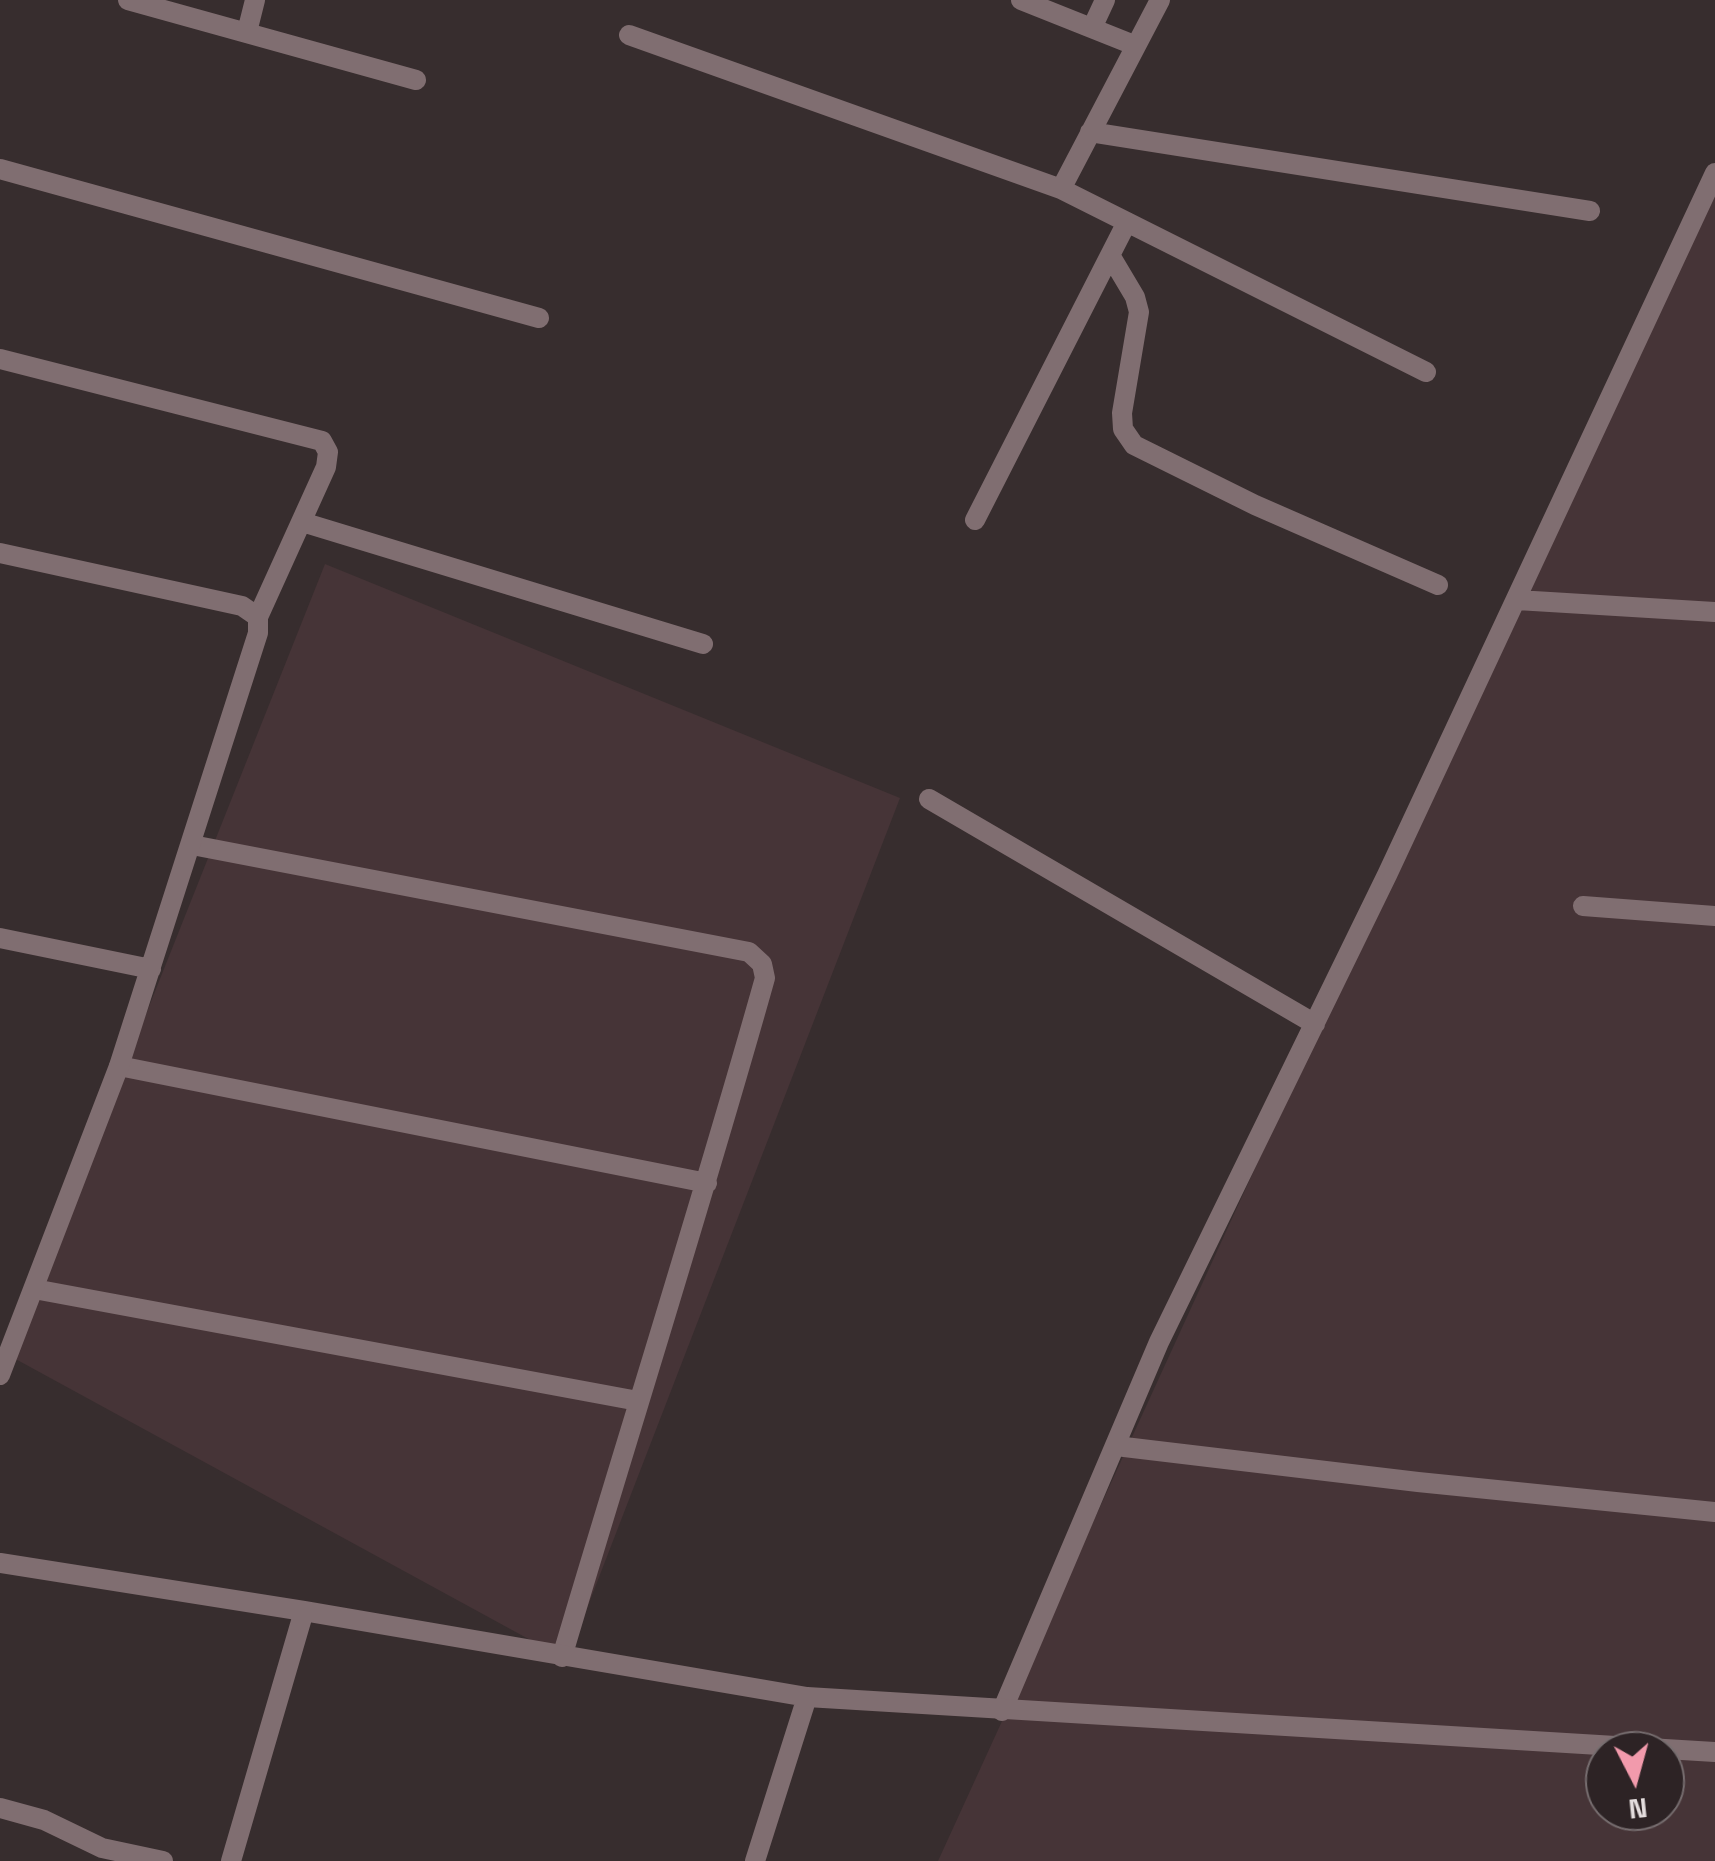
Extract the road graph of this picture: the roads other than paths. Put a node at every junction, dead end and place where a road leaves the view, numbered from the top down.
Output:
1 (128, 0) edge
2 (254, 0) edge
3 (1021, 0) edge
4 (1105, 0) edge
5 (1160, 0) edge
6 (1092, 28) junction
7 (247, 32) junction
8 (629, 35) dead end
9 (1134, 45) junction
10 (416, 80) dead end
11 (1090, 132) junction
12 (0, 169) edge
13 (1715, 173) edge
14 (1061, 189) junction
15 (1590, 210) dead end
16 (1126, 222) junction
17 (1110, 255) junction
18 (540, 318) dead end
19 (0, 359) edge
20 (1426, 372) dead end
21 (975, 520) dead end
22 (302, 522) junction
23 (0, 553) edge
24 (1438, 585) dead end
25 (1517, 600) junction
26 (1715, 612) edge
27 (258, 616) junction
28 (702, 644) dead end
29 (929, 798) dead end
30 (192, 845) junction
31 (1582, 906) dead end
32 (1715, 916) edge
33 (0, 938) edge
34 (152, 969) junction
35 (1315, 1024) junction
36 (120, 1066) junction
37 (707, 1183) junction
38 (34, 1289) junction
39 (0, 1374) edge
40 (638, 1401) junction
41 (1116, 1446) junction
42 (1715, 1512) edge
43 (0, 1563) edge
44 (304, 1611) junction
45 (562, 1657) junction
46 (808, 1697) junction
47 (1002, 1711) junction
48 (1715, 1752) edge
49 (0, 1808) edge
50 (163, 1861) edge
51 (231, 1861) edge
52 (755, 1861) edge

1 - 7 street
2 - 7 street
3 - 6 street
4 - 6 street
5 - 9 street
6 - 9 street
7 - 10 street
8 - 14 street
9 - 11 street
11 - 14 street
11 - 15 street
12 - 18 street
13 - 25 street
14 - 16 street
16 - 17 street
16 - 20 street
17 - 21 street
17 - 24 street
19 - 22 street
22 - 27 street
22 - 28 street
23 - 27 street
25 - 26 street
25 - 35 street
27 - 30 street
29 - 35 street
30 - 34 street
30 - 37 street
31 - 32 street
33 - 34 street
34 - 36 street
35 - 41 street
36 - 37 street
36 - 38 street
37 - 40 street
38 - 39 street
38 - 40 street
40 - 45 street
41 - 42 street
41 - 47 street
43 - 44 street
44 - 45 street
44 - 51 street
45 - 46 street
46 - 47 street
46 - 52 street
47 - 48 street
49 - 50 street

